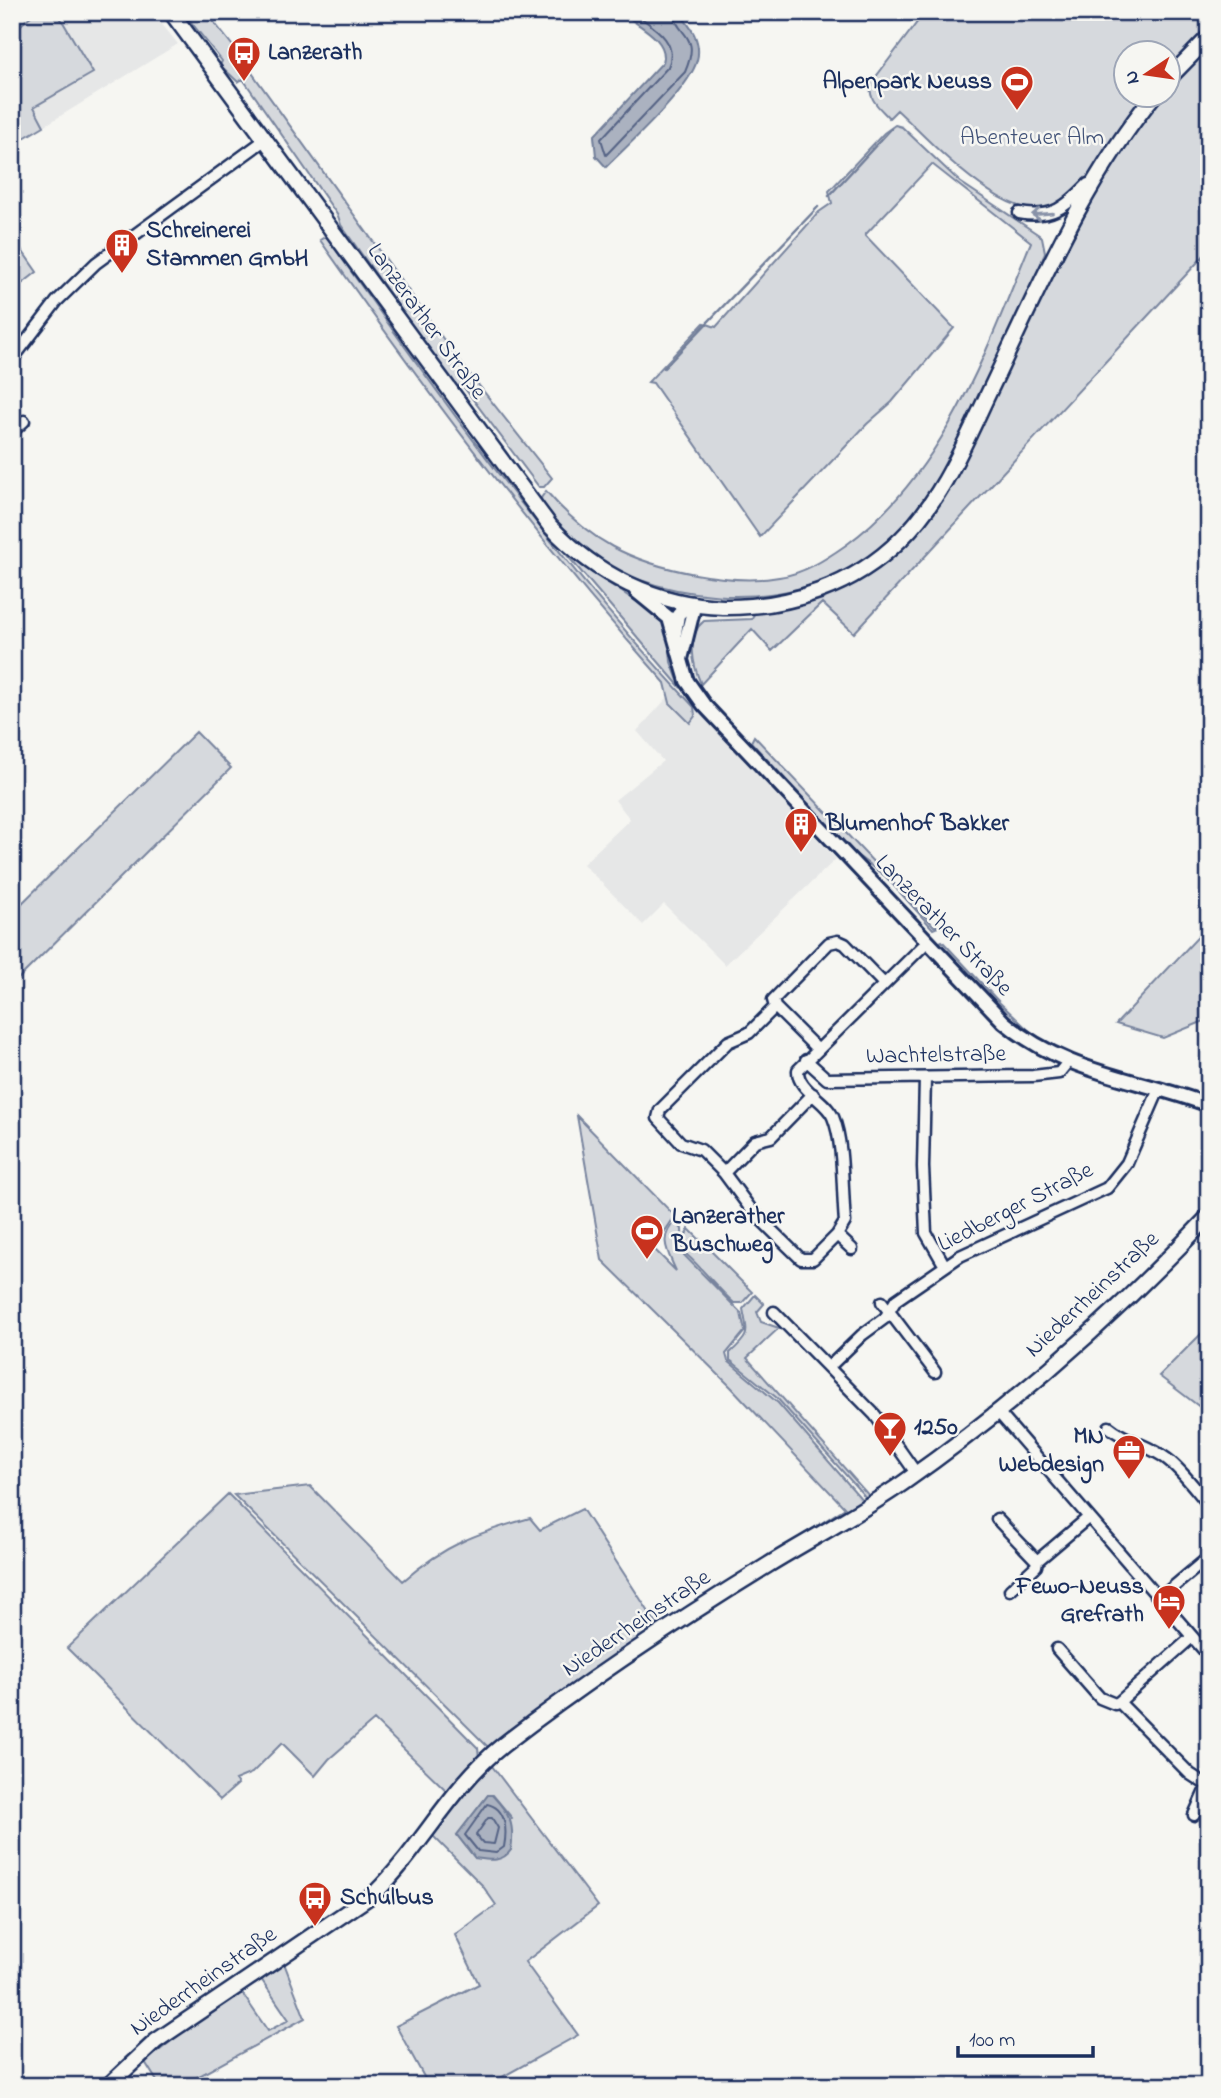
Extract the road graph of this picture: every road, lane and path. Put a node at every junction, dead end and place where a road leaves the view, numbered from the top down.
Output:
1 (171, 12) edge
2 (1209, 37) edge
3 (1182, 65) edge
4 (1145, 108) edge
5 (267, 139) junction
6 (1098, 174) junction
7 (1019, 213) dead end
8 (12, 360) edge
9 (24, 421) dead end
10 (12, 432) edge
11 (621, 582) junction
12 (689, 603) junction
13 (674, 636) junction
14 (681, 660) junction
15 (926, 943) junction
16 (884, 983) junction
17 (775, 1007) junction
18 (817, 1049) junction
19 (806, 1060) junction
20 (1067, 1063) junction
21 (925, 1078) junction
22 (1158, 1089) junction
23 (813, 1094) junction
24 (1209, 1105) edge
25 (724, 1173) junction
26 (1209, 1216) edge
27 (838, 1235) junction
28 (852, 1249) dead end
29 (945, 1266) junction
30 (882, 1302) dead end
31 (774, 1312) dead end
32 (890, 1312) junction
33 (829, 1367) junction
34 (935, 1372) dead end
35 (998, 1412) junction
36 (1109, 1427) dead end
37 (916, 1473) junction
38 (1209, 1505) edge
39 (1089, 1517) junction
40 (997, 1519) dead end
41 (1209, 1557) edge
42 (1037, 1561) junction
43 (1010, 1590) dead end
44 (1160, 1598) junction
45 (1192, 1637) junction
46 (1057, 1650) dead end
47 (1209, 1657) edge
48 (1119, 1702) junction
49 (1208, 1784) edge
50 (1194, 1815) dead end
51 (108, 2086) edge

1 - 5 main road, Lanzerather Straße
2 - 3 main road
4 - 6 main road, Lanzerather Straße
5 - 8 street
5 - 11 main road, Lanzerather Straße
6 -> 7 street
6 - 12 main road, Lanzerather Straße
9 - 10 street
11 - 12 main road, Lanzerather Straße
11 - 13 street, Lanzerather Straße
12 - 13 street
12 - 14 street
13 - 14 street, Lanzerather Straße
14 - 15 street, Lanzerather Straße
15 - 16 street
15 - 20 street, Lanzerather Straße
16 - 17 street
16 - 18 street
17 - 18 street
17 - 25 street
18 - 19 street
19 - 21 street, Wachtelstraße
19 - 23 street
20 - 21 street, Wachtelstraße
20 - 22 street, Lanzerather Straße
21 - 29 street
22 - 24 street, Lanzerather Straße
22 - 29 street, Liedberger Straße
23 - 25 street
23 - 27 street
25 - 27 street
26 - 35 main road, Niederrheinstraße
27 - 28 street
29 - 32 street, Liedberger Straße
30 - 32 street
31 - 33 street
32 - 33 street, Liedberger Straße
32 - 34 street
33 - 37 street
35 - 37 main road, Niederrheinstraße
35 - 39 street
36 - 38 street
37 - 51 main road, Niederrheinstraße
39 - 42 street
39 - 44 street
40 - 42 street
41 - 44 street
42 - 43 street
44 - 45 street
45 - 47 street
45 - 48 street
46 - 48 street
48 - 49 street
49 - 50 street

